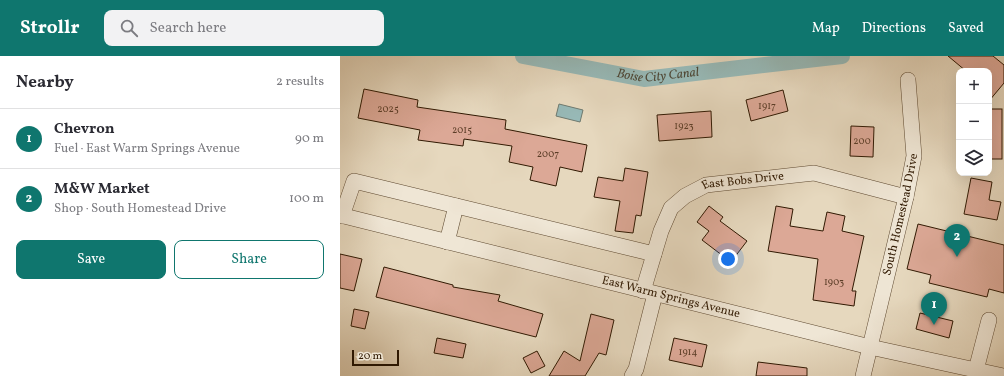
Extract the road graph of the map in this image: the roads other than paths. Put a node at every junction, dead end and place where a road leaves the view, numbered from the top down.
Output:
1 (908, 80) dead end
2 (906, 197) junction
3 (456, 206) junction
4 (341, 216) edge
5 (447, 242) junction
6 (654, 254) junction
7 (649, 292) junction
8 (989, 320) dead end
9 (870, 347) junction
10 (976, 370) junction
11 (632, 376) edge
12 (863, 376) edge
13 (1003, 376) edge

1 - 2 street, South Homestead Drive
2 - 6 street, East Bobs Drive
2 - 9 street, South Homestead Drive
3 - 4 street
3 - 5 street
3 - 6 street
4 - 5 street, East Warm Springs Avenue
5 - 7 street, East Warm Springs Avenue
6 - 7 street, East Bobs Drive
7 - 9 street, East Warm Springs Avenue
7 - 11 street, East Bobs Drive
8 - 10 street
9 - 10 street, East Warm Springs Avenue
9 - 12 street, South Homestead Drive
10 - 13 street, East Warm Springs Avenue

